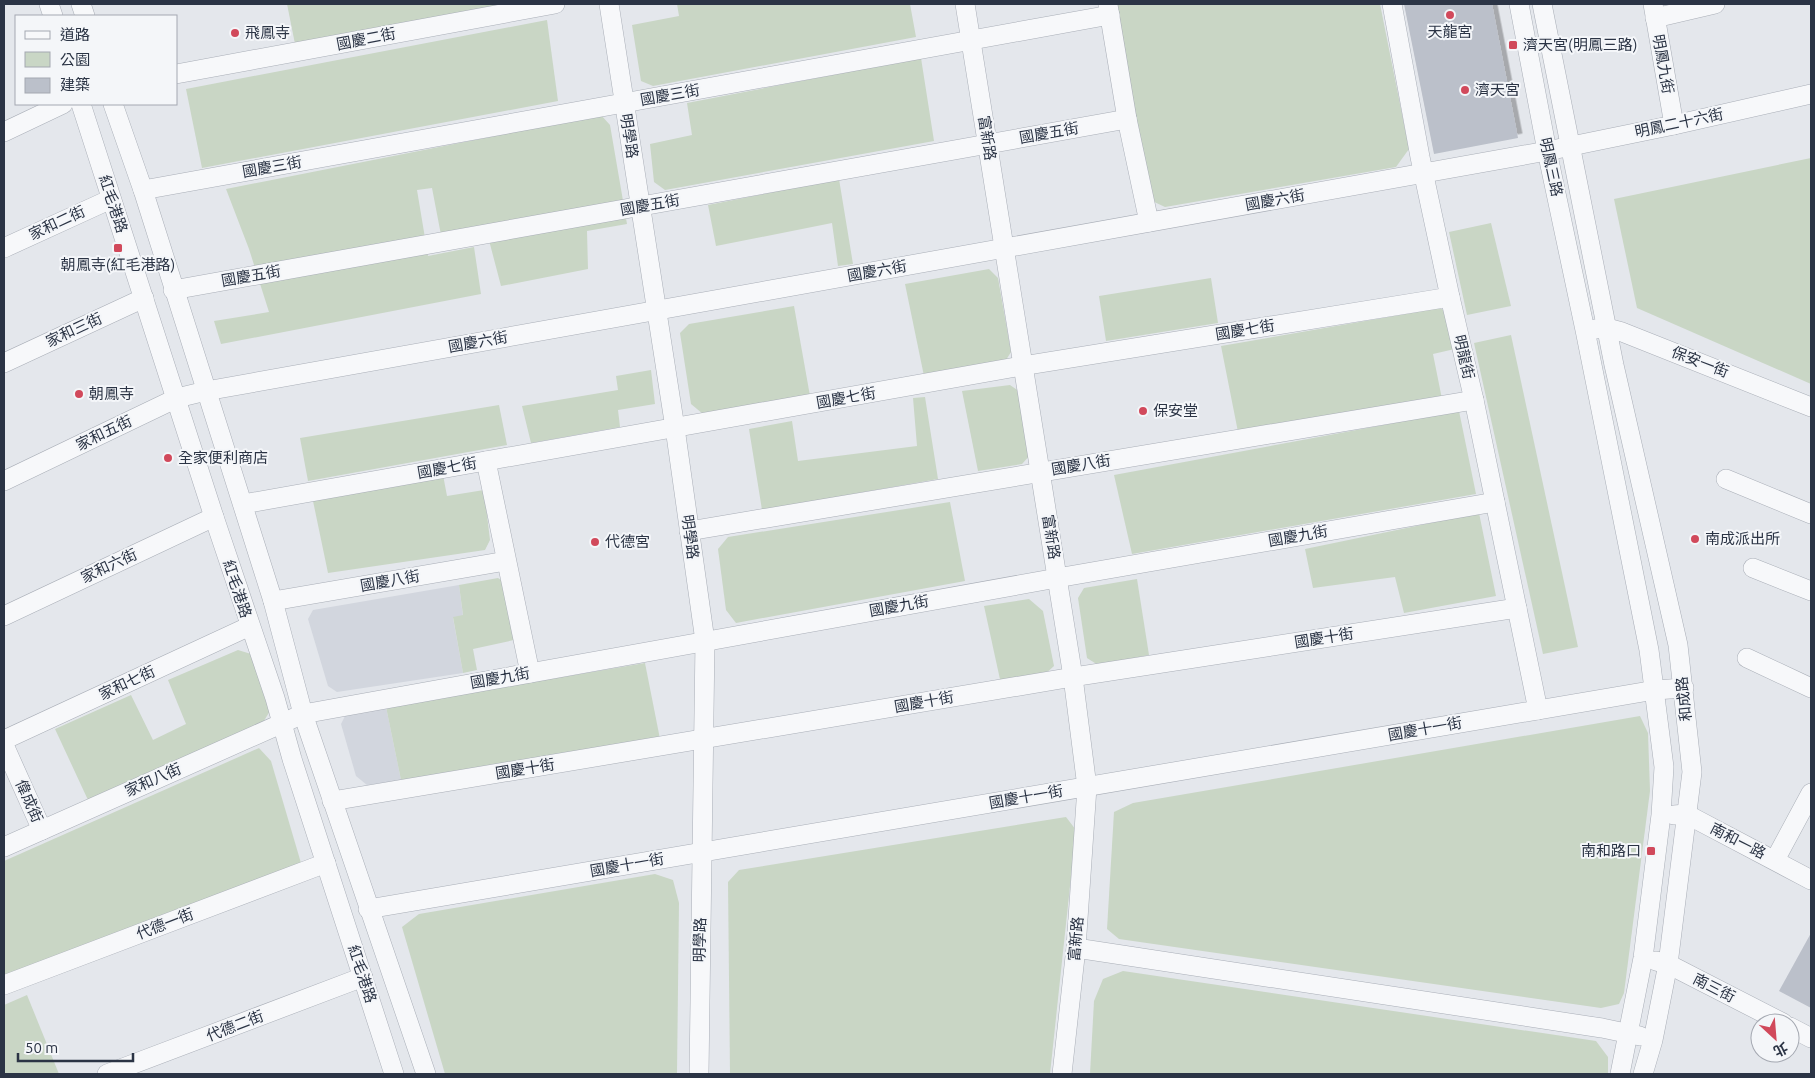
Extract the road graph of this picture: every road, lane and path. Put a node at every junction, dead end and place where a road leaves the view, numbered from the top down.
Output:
1 (555, 4) edge
2 (609, 4) edge
3 (964, 4) edge
4 (1392, 4) edge
5 (1519, 4) edge
6 (1542, 4) edge
7 (1715, 4) edge
8 (1109, 9) edge
9 (1654, 11) edge
10 (971, 40) junction
11 (178, 74) edge
12 (1811, 94) edge
13 (624, 103) junction
14 (61, 105) edge
15 (81, 105) edge
16 (113, 105) edge
17 (1127, 119) junction
18 (1674, 125) junction
19 (4, 132) edge
20 (988, 144) junction
21 (1570, 146) junction
22 (1547, 151) junction
23 (1424, 173) junction
24 (142, 190) junction
25 (111, 199) junction
26 (640, 206) junction
27 (1149, 222) junction
28 (4, 248) edge
29 (1003, 248) junction
30 (173, 290) junction
31 (1450, 297) junction
32 (144, 298) junction
33 (656, 310) junction
34 (1607, 328) junction
35 (1585, 330) junction
36 (4, 362) edge
37 (1022, 366) junction
38 (206, 391) junction
39 (176, 398) junction
40 (1474, 400) junction
41 (1811, 406) edge
42 (675, 428) junction
43 (486, 461) junction
44 (1041, 471) junction
45 (1726, 479) dead end
46 (4, 481) edge
47 (1495, 502) junction
48 (242, 504) junction
49 (1811, 514) edge
50 (214, 517) junction
51 (689, 531) junction
52 (506, 561) junction
53 (1753, 568) dead end
54 (1057, 578) junction
55 (1811, 591) edge
56 (273, 602) junction
57 (1517, 608) junction
58 (4, 616) edge
59 (250, 626) junction
60 (705, 641) junction
61 (1747, 658) dead end
62 (530, 673) junction
63 (1073, 677) junction
64 (1684, 688) junction
65 (1811, 688) edge
66 (1655, 690) junction
67 (1538, 710) junction
68 (303, 714) junction
69 (282, 722) junction
70 (4, 740) edge
71 (704, 740) junction
72 (4, 744) edge
73 (1087, 787) junction
74 (1811, 793) edge
75 (332, 801) junction
76 (1686, 814) junction
77 (1661, 816) junction
78 (42, 830) junction
79 (4, 848) edge
80 (701, 853) junction
81 (1775, 860) junction
82 (326, 863) junction
83 (1811, 880) edge
84 (368, 910) junction
85 (1076, 948) junction
86 (1643, 958) junction
87 (1668, 964) junction
88 (363, 977) junction
89 (4, 985) edge
90 (1764, 1013) edge
91 (1630, 1033) junction
92 (1653, 1040) junction
93 (107, 1074) edge
94 (394, 1074) edge
95 (426, 1074) edge
96 (699, 1074) edge
97 (1062, 1074) edge
98 (1620, 1074) edge
99 (1644, 1074) edge

1 - 11 street, 國慶二街
2 - 13 street, 明學路
3 - 10 street, 富新路
4 - 23 street, 明龍街
5 - 22 street, 明鳳三路
6 - 21 street, 明鳳三路
7 - 9 street
8 - 10 street, 國慶三街
8 - 17 street
9 - 18 street, 明鳳九街
10 - 13 street, 國慶三街
10 - 20 street, 富新路
12 - 18 street, 明鳳二十六街
13 - 24 street, 國慶三街
13 - 26 street, 明學路
14 - 19 street
15 - 25 street, 紅毛港路
16 - 24 street, 紅毛港路
17 - 20 street, 國慶五街
17 - 27 street
18 - 21 street, 明鳳二十六街
20 - 26 street, 國慶五街
20 - 29 street, 富新路
21 - 22 street, 明鳳二十六街
21 - 34 street, 明鳳三路
22 - 23 street, 國慶六街
22 - 35 street, 明鳳三路
23 - 27 street, 國慶六街
23 - 31 street, 明龍街
24 - 30 street, 紅毛港路
25 - 28 street, 家和二街
25 - 32 street, 紅毛港路
26 - 30 street, 國慶五街
26 - 33 street, 明學路
27 - 29 street, 國慶六街
29 - 33 street, 國慶六街
29 - 37 street, 富新路
30 - 38 street, 紅毛港路
31 - 37 street, 國慶七街
31 - 40 street, 明龍街
32 - 36 street, 家和三街
32 - 39 street, 紅毛港路
33 - 38 street, 國慶六街
33 - 42 street, 明學路
34 - 35 street, 保安一街
34 - 41 street, 保安一街
34 - 64 street, 和成路
35 - 66 street, 和成路
37 - 42 street, 國慶七街
37 - 44 street, 富新路
38 - 39 street, 家和五街
38 - 48 street, 紅毛港路
39 - 46 street, 家和五街
39 - 50 street, 紅毛港路
40 - 44 street, 國慶八街
40 - 47 street, 明龍街
42 - 43 street, 國慶七街
42 - 51 street, 明學路
43 - 48 street, 國慶七街
43 - 52 street
44 - 51 street, 國慶八街
44 - 54 street, 富新路
45 - 49 street
47 - 54 street, 國慶九街
47 - 57 street, 明龍街
48 - 56 street, 紅毛港路
50 - 58 street, 家和六街
50 - 59 street, 紅毛港路
51 - 60 street, 明學路
52 - 56 street, 國慶八街
52 - 62 street
53 - 55 street
54 - 60 street, 國慶九街
54 - 63 street, 富新路
56 - 68 street, 紅毛港路
57 - 63 street, 國慶十街
57 - 67 street, 明龍街
59 - 69 street, 紅毛港路
59 - 70 street, 家和七街
60 - 62 street, 國慶九街
60 - 71 street, 明學路
61 - 65 street
62 - 68 street, 國慶九街
63 - 71 street, 國慶十街
63 - 73 street, 富新路
64 - 66 street, 國慶十一街
64 - 76 street, 和成路
66 - 67 street, 國慶十一街
66 - 77 street, 和成路
67 - 73 street, 國慶十一街
68 - 69 street, 家和八街
68 - 75 street, 紅毛港路
69 - 78 street, 家和八街
69 - 82 street, 紅毛港路
71 - 75 street, 國慶十街
71 - 80 street, 明學路
72 - 78 street, 偉成街
73 - 80 street, 國慶十一街
73 - 85 street, 富新路
74 - 81 street
75 - 84 street, 紅毛港路
76 - 77 street
76 - 81 street, 南和一路
76 - 87 street, 和成路
77 - 86 street, 和成路
78 - 79 street, 家和八街
80 - 84 street, 國慶十一街
80 - 96 street, 明學路
81 - 83 street, 南和一路
82 - 88 street, 紅毛港路
82 - 89 street, 代德一街
84 - 95 street, 紅毛港路
85 - 91 street
85 - 97 street, 富新路
86 - 87 street, 南三街
86 - 91 street, 和成路
87 - 90 street, 南三街
87 - 92 street, 和成路
88 - 93 street, 代德二街
88 - 94 street, 紅毛港路
91 - 92 street
91 - 98 street, 和成路
92 - 99 street, 和成路

